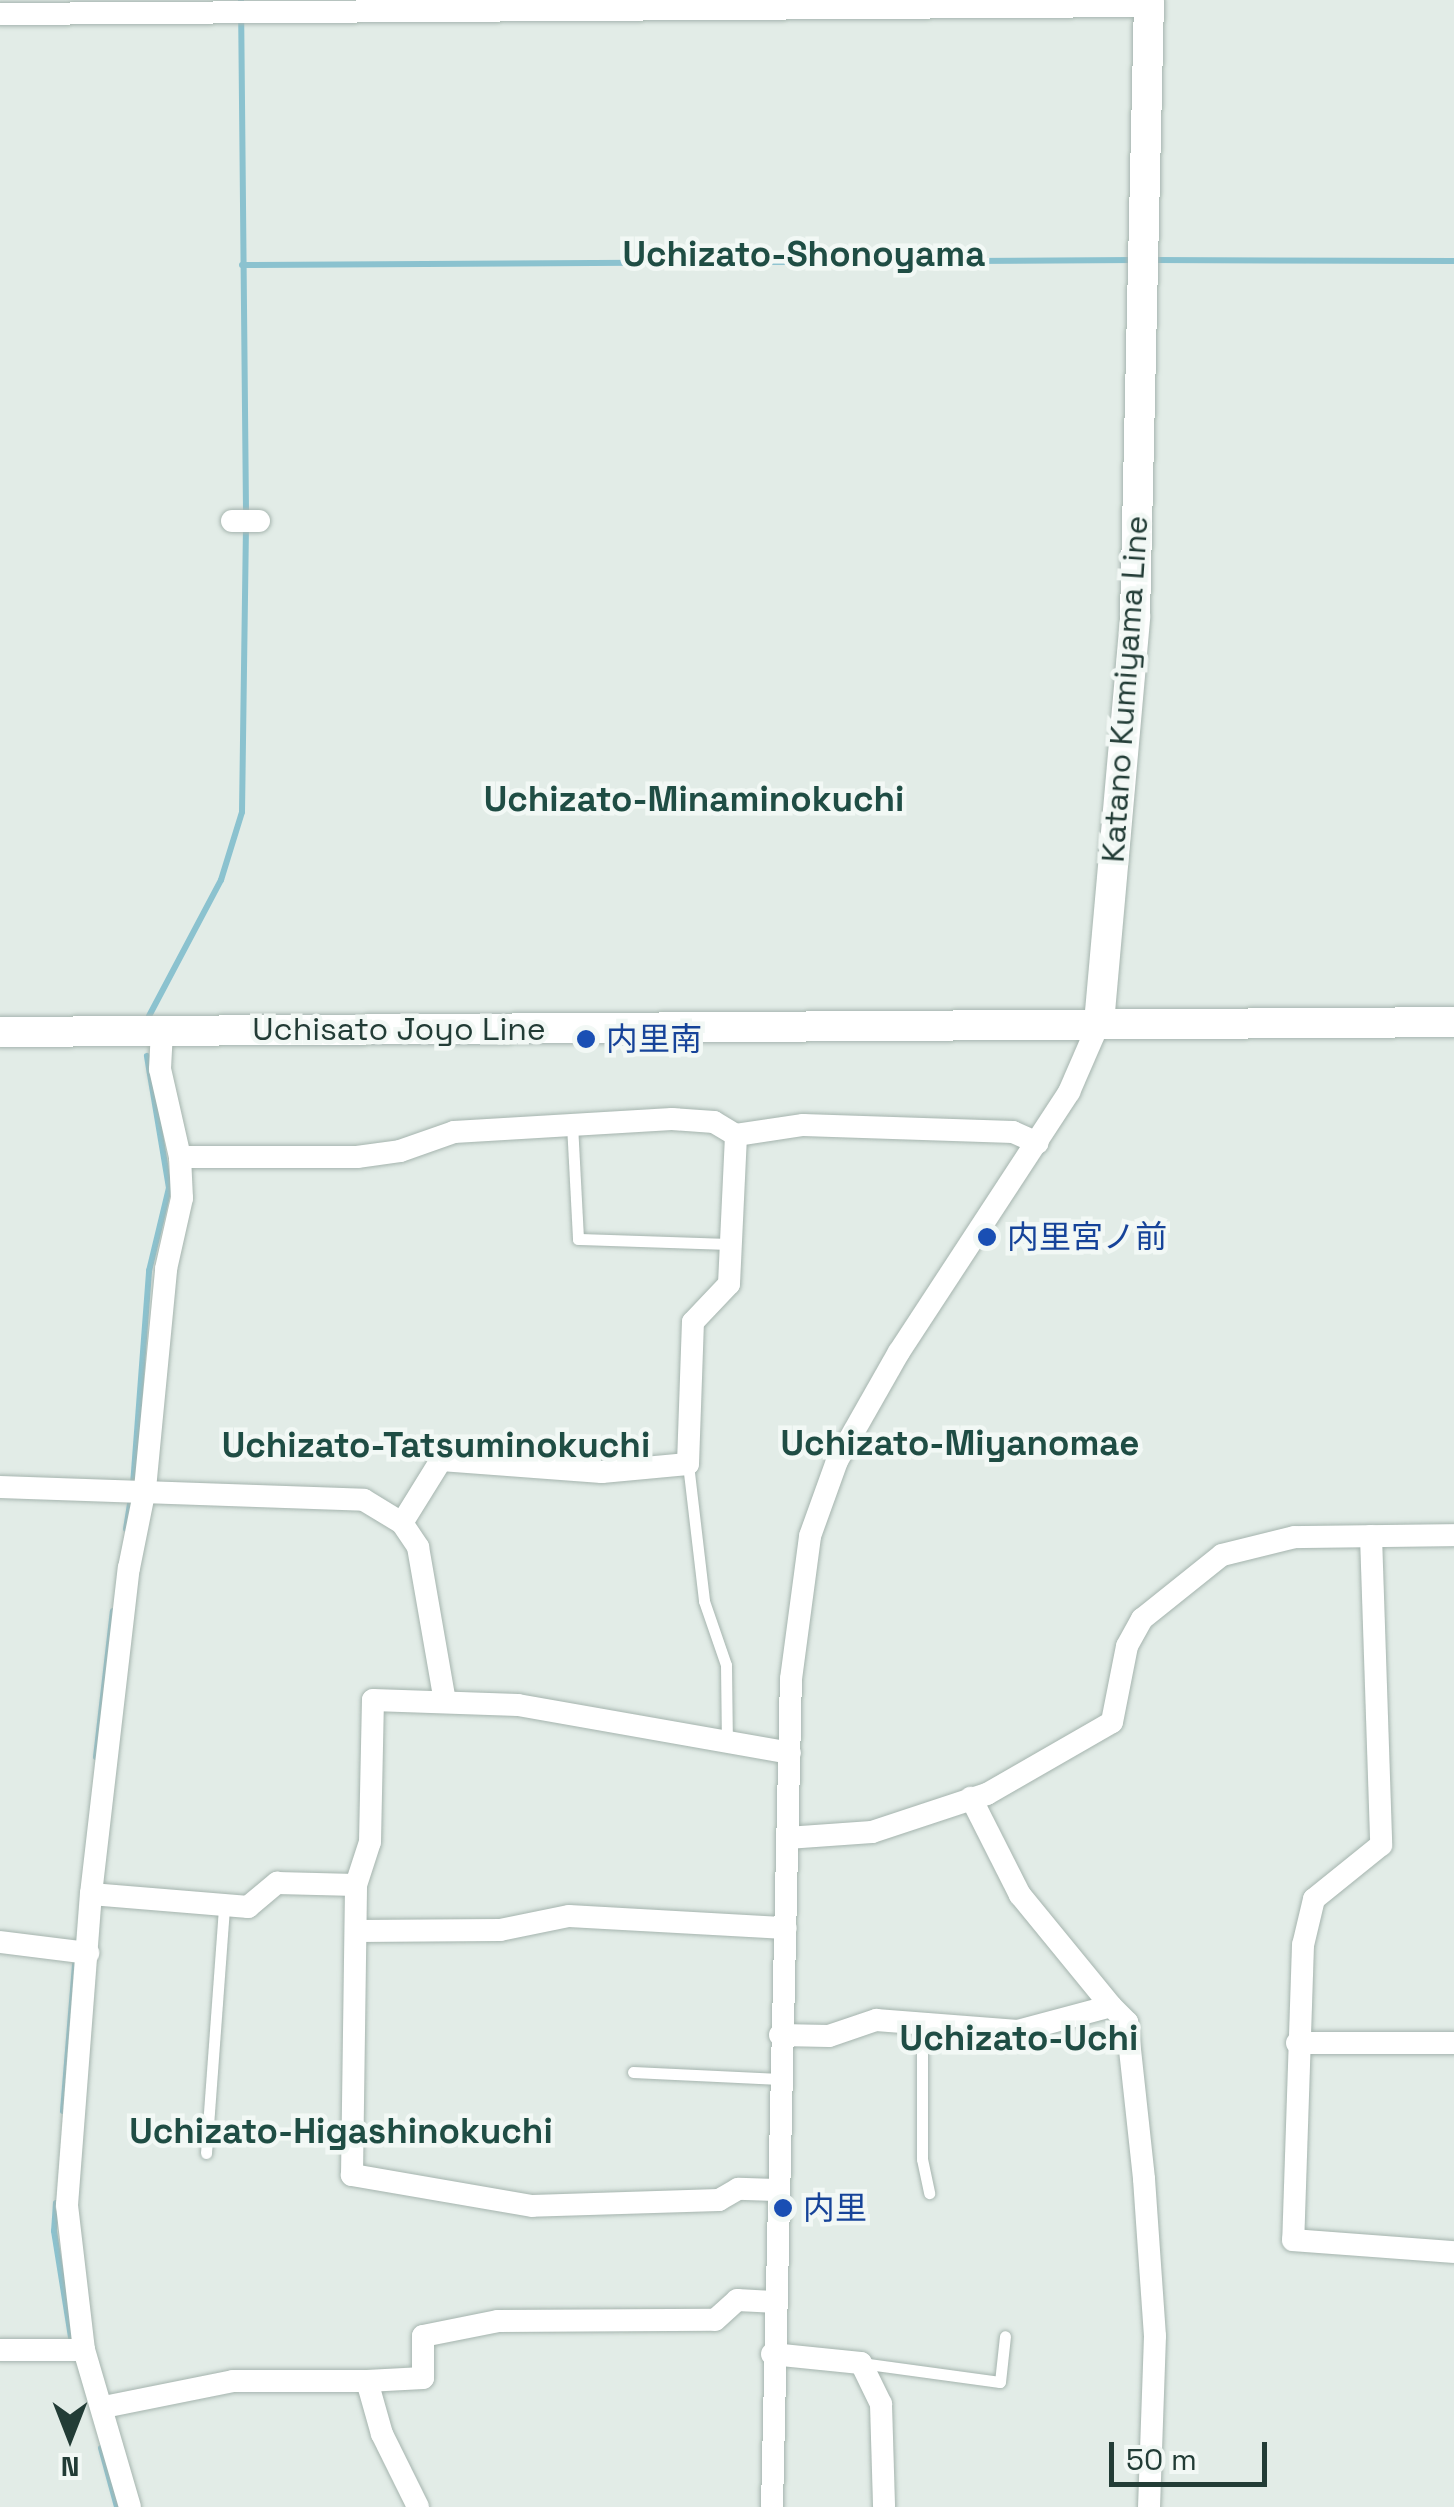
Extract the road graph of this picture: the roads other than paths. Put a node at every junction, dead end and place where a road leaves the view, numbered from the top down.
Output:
1 (1149, 3) edge
2 (259, 5) edge
3 (0, 14) edge
4 (232, 521) dead end
5 (258, 521) dead end
6 (1454, 1022) edge
7 (1099, 1023) junction
8 (162, 1031) junction
9 (0, 1032) edge
10 (572, 1124) junction
11 (736, 1135) junction
12 (1038, 1143) junction
13 (180, 1157) junction
14 (731, 1244) junction
15 (688, 1464) junction
16 (0, 1487) edge
17 (145, 1488) junction
18 (402, 1523) junction
19 (1454, 1535) edge
20 (1371, 1536) junction
21 (445, 1702) junction
22 (726, 1742) junction
23 (790, 1753) junction
24 (971, 1798) junction
25 (787, 1838) junction
26 (356, 1885) junction
27 (91, 1894) junction
28 (224, 1906) junction
29 (786, 1928) junction
30 (356, 1931) junction
31 (0, 1942) edge
32 (88, 1953) junction
33 (1111, 2006) junction
34 (922, 2023) junction
35 (780, 2035) junction
36 (1298, 2043) junction
37 (1454, 2043) edge
38 (633, 2072) dead end
39 (780, 2079) junction
40 (206, 2153) dead end
41 (776, 2190) junction
42 (929, 2193) dead end
43 (1454, 2252) edge
44 (773, 2302) junction
45 (1005, 2336) dead end
46 (0, 2350) edge
47 (84, 2350) junction
48 (772, 2354) junction
49 (862, 2363) junction
50 (367, 2381) junction
51 (104, 2407) junction
52 (130, 2507) edge
53 (418, 2507) edge
54 (772, 2507) edge
55 (884, 2507) edge
56 (1149, 2507) edge

1 - 2 street
1 - 7 main road, Katano Kumiyama Line
2 - 3 street
4 - 5 street
6 - 7 main road
7 - 8 main road, Uchisato Joyo Line
7 - 12 street
8 - 9 main road, Uchisato Joyo Line
8 - 13 street
10 - 11 street
10 - 13 street
10 - 14 lane
11 - 12 street
11 - 14 street
12 - 23 street
13 - 17 street
14 - 15 street
15 - 18 street
15 - 22 lane
16 - 17 street
17 - 18 street
17 - 27 street
18 - 21 street
19 - 20 street
20 - 24 street
20 - 36 street
21 - 22 street
21 - 26 street
22 - 23 street
23 - 25 street
24 - 25 street
24 - 33 street
25 - 29 street
26 - 28 street
26 - 30 street
27 - 28 street
27 - 32 street
28 - 40 lane
29 - 30 street
29 - 35 street
30 - 41 street
31 - 32 street
32 - 47 street
33 - 34 street
33 - 56 street
34 - 35 street
34 - 42 lane
35 - 39 street
36 - 37 street
36 - 43 street
38 - 39 lane
39 - 41 street
41 - 44 street
44 - 48 street
44 - 50 street
45 - 49 lane
46 - 47 street
47 - 51 street
48 - 49 street
48 - 54 street
49 - 55 street
50 - 51 street
50 - 53 street
51 - 52 street

